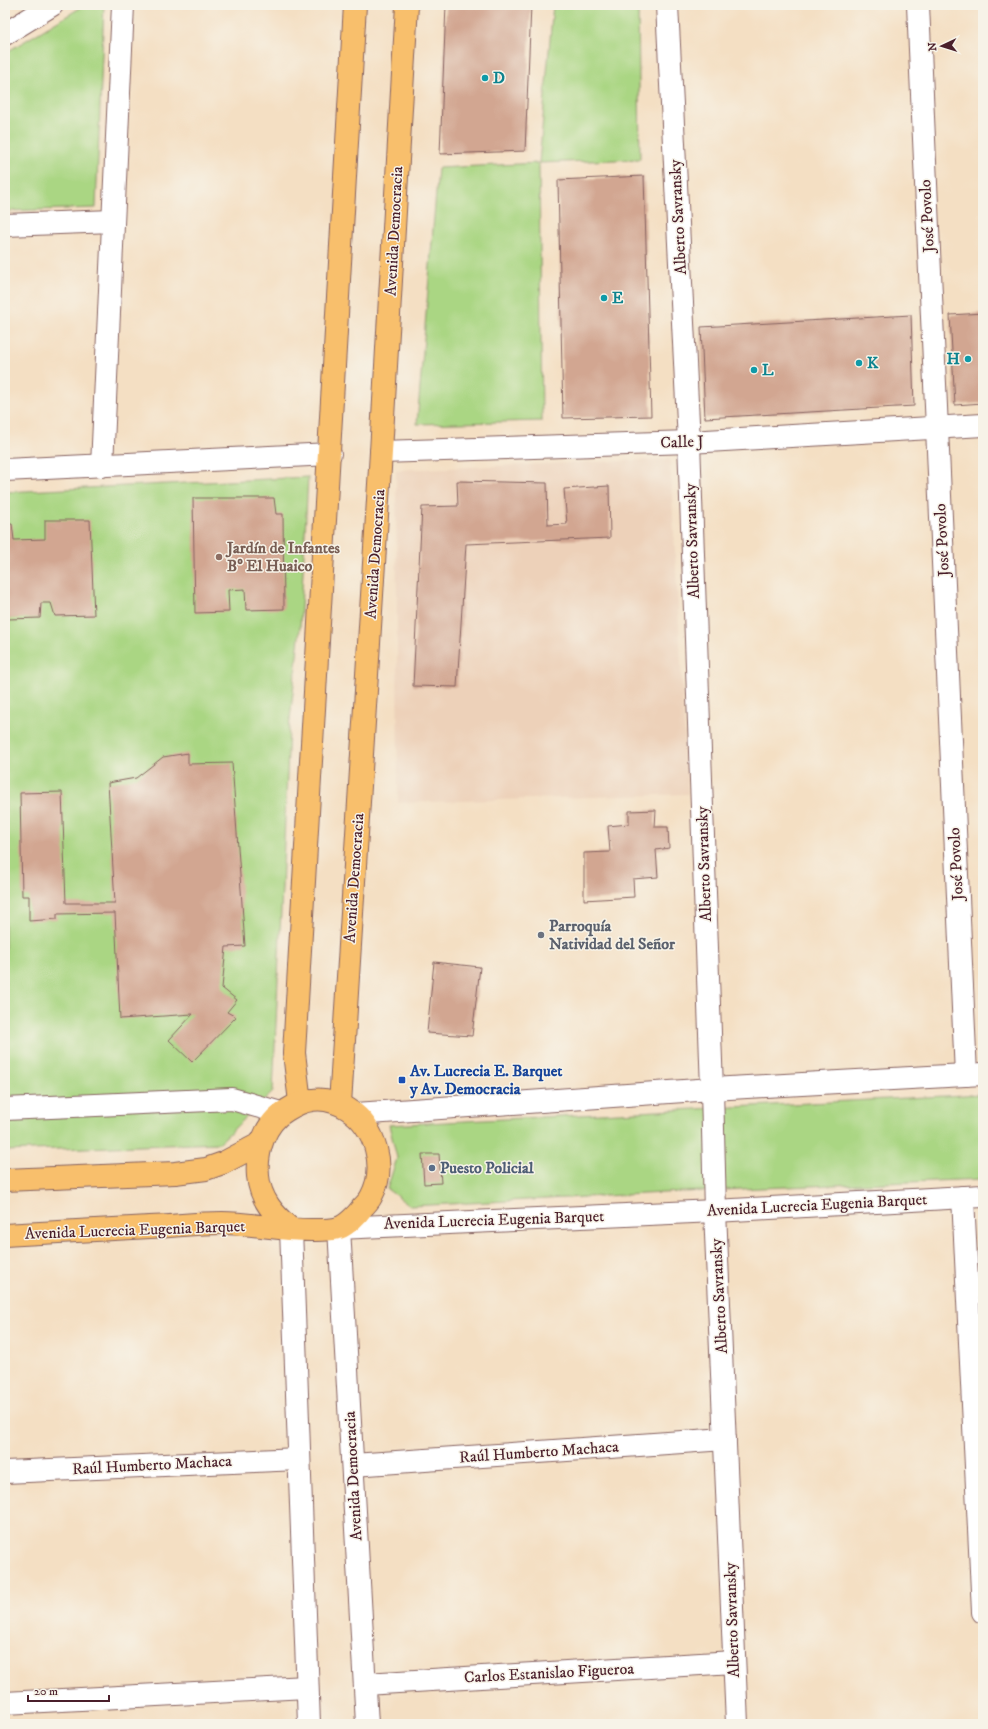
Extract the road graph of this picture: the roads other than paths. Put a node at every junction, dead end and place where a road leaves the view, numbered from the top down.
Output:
1 (52, 5) edge
2 (123, 5) edge
3 (355, 5) edge
4 (407, 5) edge
5 (667, 5) edge
6 (918, 5) edge
7 (5, 34) edge
8 (113, 222) junction
9 (5, 225) edge
10 (983, 425) edge
11 (937, 428) junction
12 (689, 442) junction
13 (381, 452) junction
14 (330, 454) junction
15 (102, 466) junction
16 (5, 470) edge
17 (974, 1074) edge
18 (712, 1089) junction
19 (300, 1102) junction
20 (5, 1109) edge
21 (348, 1109) junction
22 (281, 1113) junction
23 (261, 1144) junction
24 (5, 1180) edge
25 (973, 1197) edge
26 (715, 1211) junction
27 (339, 1228) junction
28 (292, 1229) junction
29 (5, 1235) edge
30 (725, 1439) junction
31 (298, 1459) junction
32 (353, 1465) junction
33 (5, 1472) edge
34 (983, 1612) edge
35 (734, 1662) junction
36 (365, 1684) junction
37 (307, 1687) junction
38 (5, 1702) edge
39 (309, 1724) edge
40 (367, 1724) edge
41 (737, 1724) edge

1 - 7 street
2 - 8 street
3 - 14 main road
4 - 13 main road, Avenida Democracia
5 - 12 street, Alberto Savransky
6 - 11 street, José Povolo
8 - 9 street
8 - 15 street
10 - 11 street, Calle J
11 - 12 street, Calle J
11 - 17 street, José Povolo
12 - 13 street, Calle J
12 - 18 street, Alberto Savransky
13 - 21 main road, Avenida Democracia
14 - 15 street
14 - 19 main road
15 - 16 street
17 - 18 street
18 - 21 street
18 - 26 street, Alberto Savransky
19 - 21 main road
19 - 22 main road
20 - 22 street
21 - 27 main road
22 - 23 main road
23 - 24 main road
23 - 28 main road
25 - 26 street, Avenida Lucrecia Eugenia Barquet
25 - 34 street
26 - 27 street, Avenida Lucrecia Eugenia Barquet
26 - 30 street, Alberto Savransky
27 - 28 main road, Avenida Lucrecia Eugenia Barquet
27 - 32 street, Avenida Democracia
28 - 29 main road, Avenida Lucrecia Eugenia Barquet
28 - 31 street
30 - 32 street, Raúl Humberto Machaca
30 - 35 street, Alberto Savransky
31 - 33 street, Raúl Humberto Machaca
31 - 37 street
32 - 36 street, Avenida Democracia
35 - 36 street, Carlos Estanislao Figueroa
35 - 41 street, Alberto Savransky
36 - 40 street, Avenida Democracia
37 - 38 street
37 - 39 street

